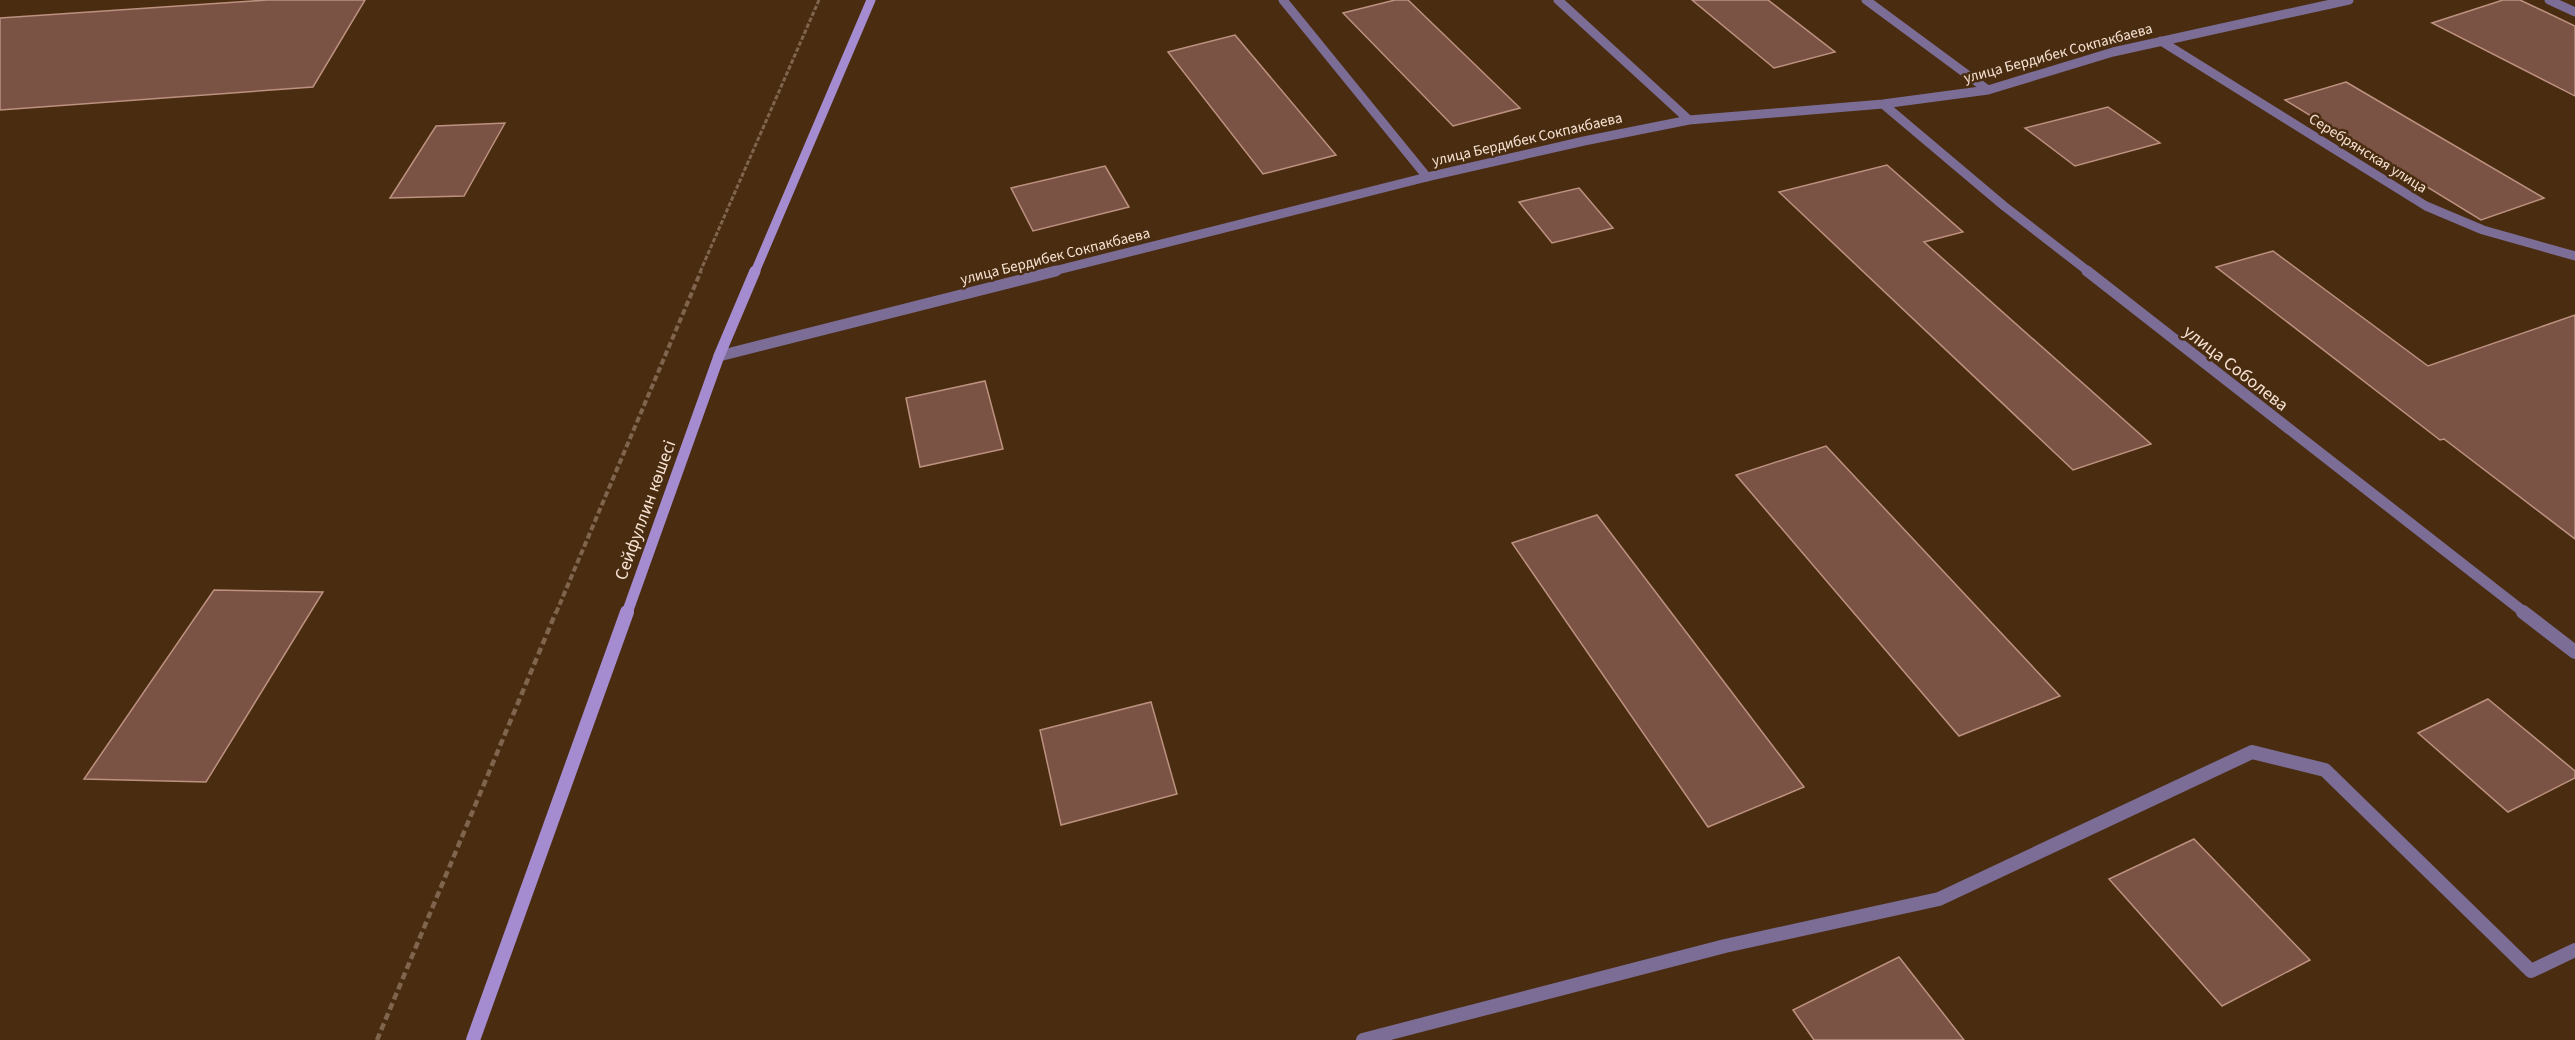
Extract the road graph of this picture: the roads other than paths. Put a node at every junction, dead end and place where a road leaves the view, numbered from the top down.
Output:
1 (871, 0) edge
2 (1283, 0) edge
3 (1557, 0) edge
4 (1866, 0) edge
5 (2349, 0) edge
6 (2549, 0) edge
7 (2575, 12) edge
8 (2161, 41) junction
9 (1988, 90) junction
10 (1883, 104) junction
11 (1689, 120) junction
12 (1427, 177) junction
13 (2575, 256) edge
14 (719, 356) junction
15 (2575, 652) edge
16 (2575, 950) edge
17 (473, 1040) edge
18 (1363, 1040) edge

1 - 14 main road, Сейфуллин көшесі
2 - 12 street
3 - 11 street
4 - 9 street
5 - 8 street, улица Бердибек Сокпакбаева
6 - 7 street
8 - 9 street, улица Бердибек Сокпакбаева
8 - 13 street, Серебрянская улица
9 - 10 street, улица Бердибек Сокпакбаева
10 - 11 street, улица Бердибек Сокпакбаева
10 - 15 street, улица Соболева
11 - 12 street, улица Бердибек Сокпакбаева
12 - 14 street, улица Бердибек Сокпакбаева
14 - 17 main road, Сейфуллин көшесі
16 - 18 street

